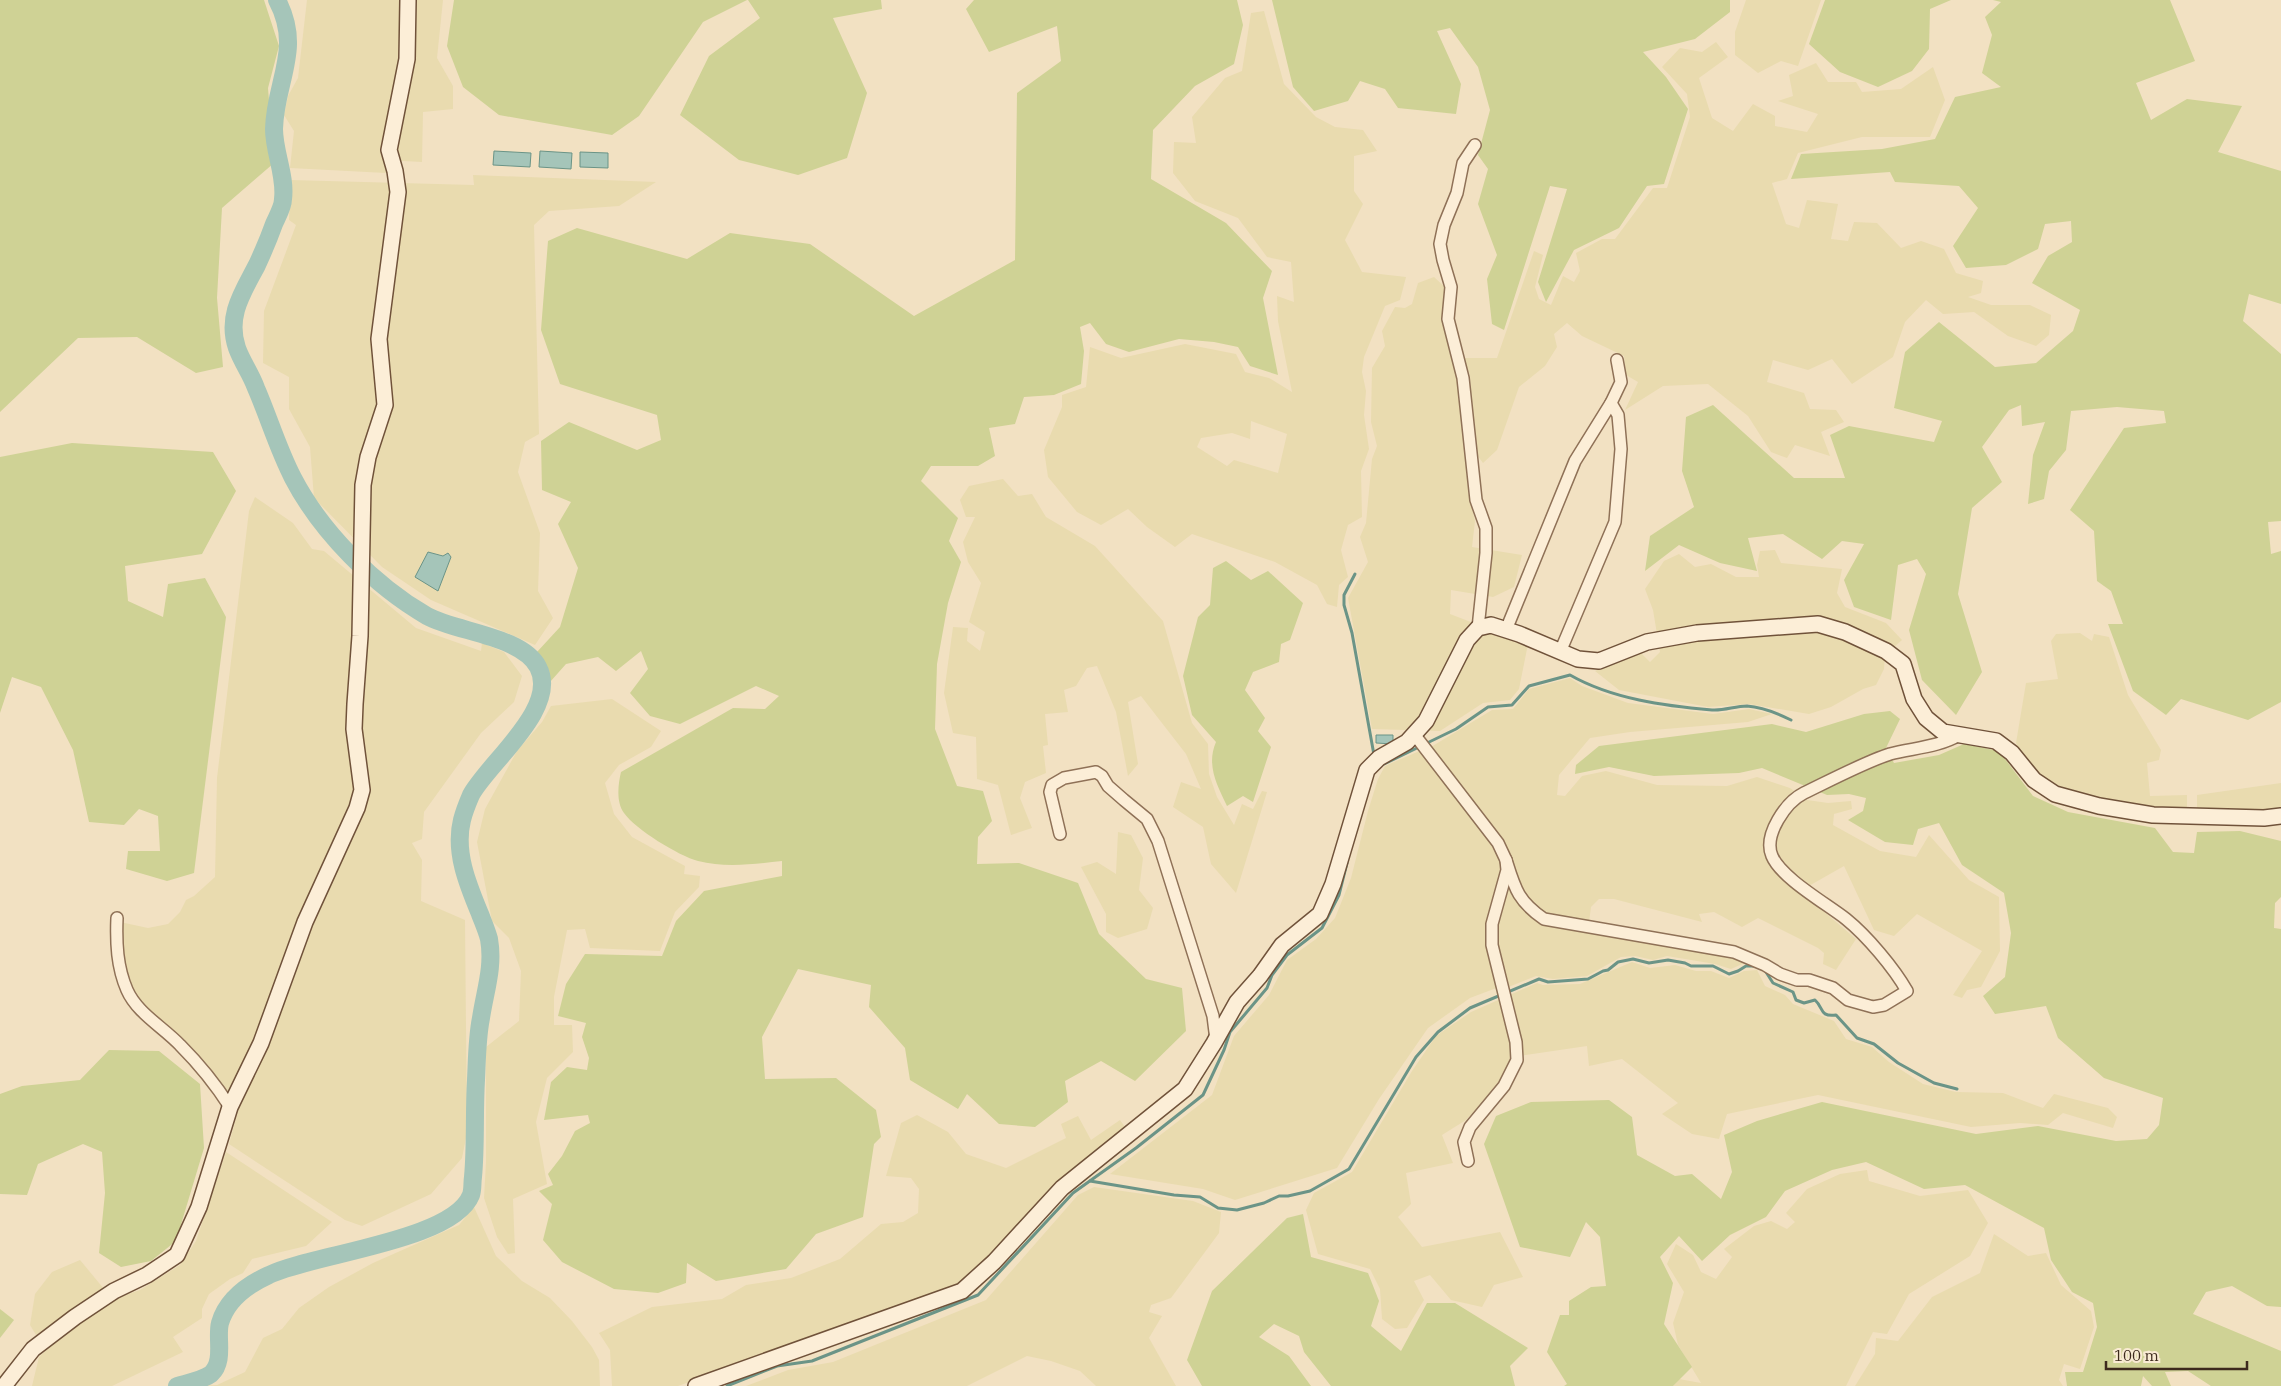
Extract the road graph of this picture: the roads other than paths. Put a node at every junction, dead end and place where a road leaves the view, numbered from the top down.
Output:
1 (408, 0) edge
2 (1475, 145) dead end
3 (1617, 360) dead end
4 (1611, 404) junction
5 (1478, 628) junction
6 (1506, 630) junction
7 (1560, 652) junction
8 (1414, 734) junction
9 (1959, 735) junction
10 (2281, 816) edge
11 (1060, 834) dead end
12 (1506, 860) junction
13 (117, 918) dead end
14 (1216, 1040) junction
15 (230, 1108) junction
16 (1468, 1161) dead end
17 (4, 1386) edge
18 (696, 1386) edge

1 - 15 street
2 - 5 street
3 - 4 street
4 - 6 street
4 - 7 street
5 - 6 street
5 - 8 street
6 - 7 street
7 - 9 street
8 - 12 street
8 - 14 street
9 - 10 street
9 - 12 street
11 - 14 street
12 - 16 street
13 - 15 street
14 - 18 street
15 - 17 street

